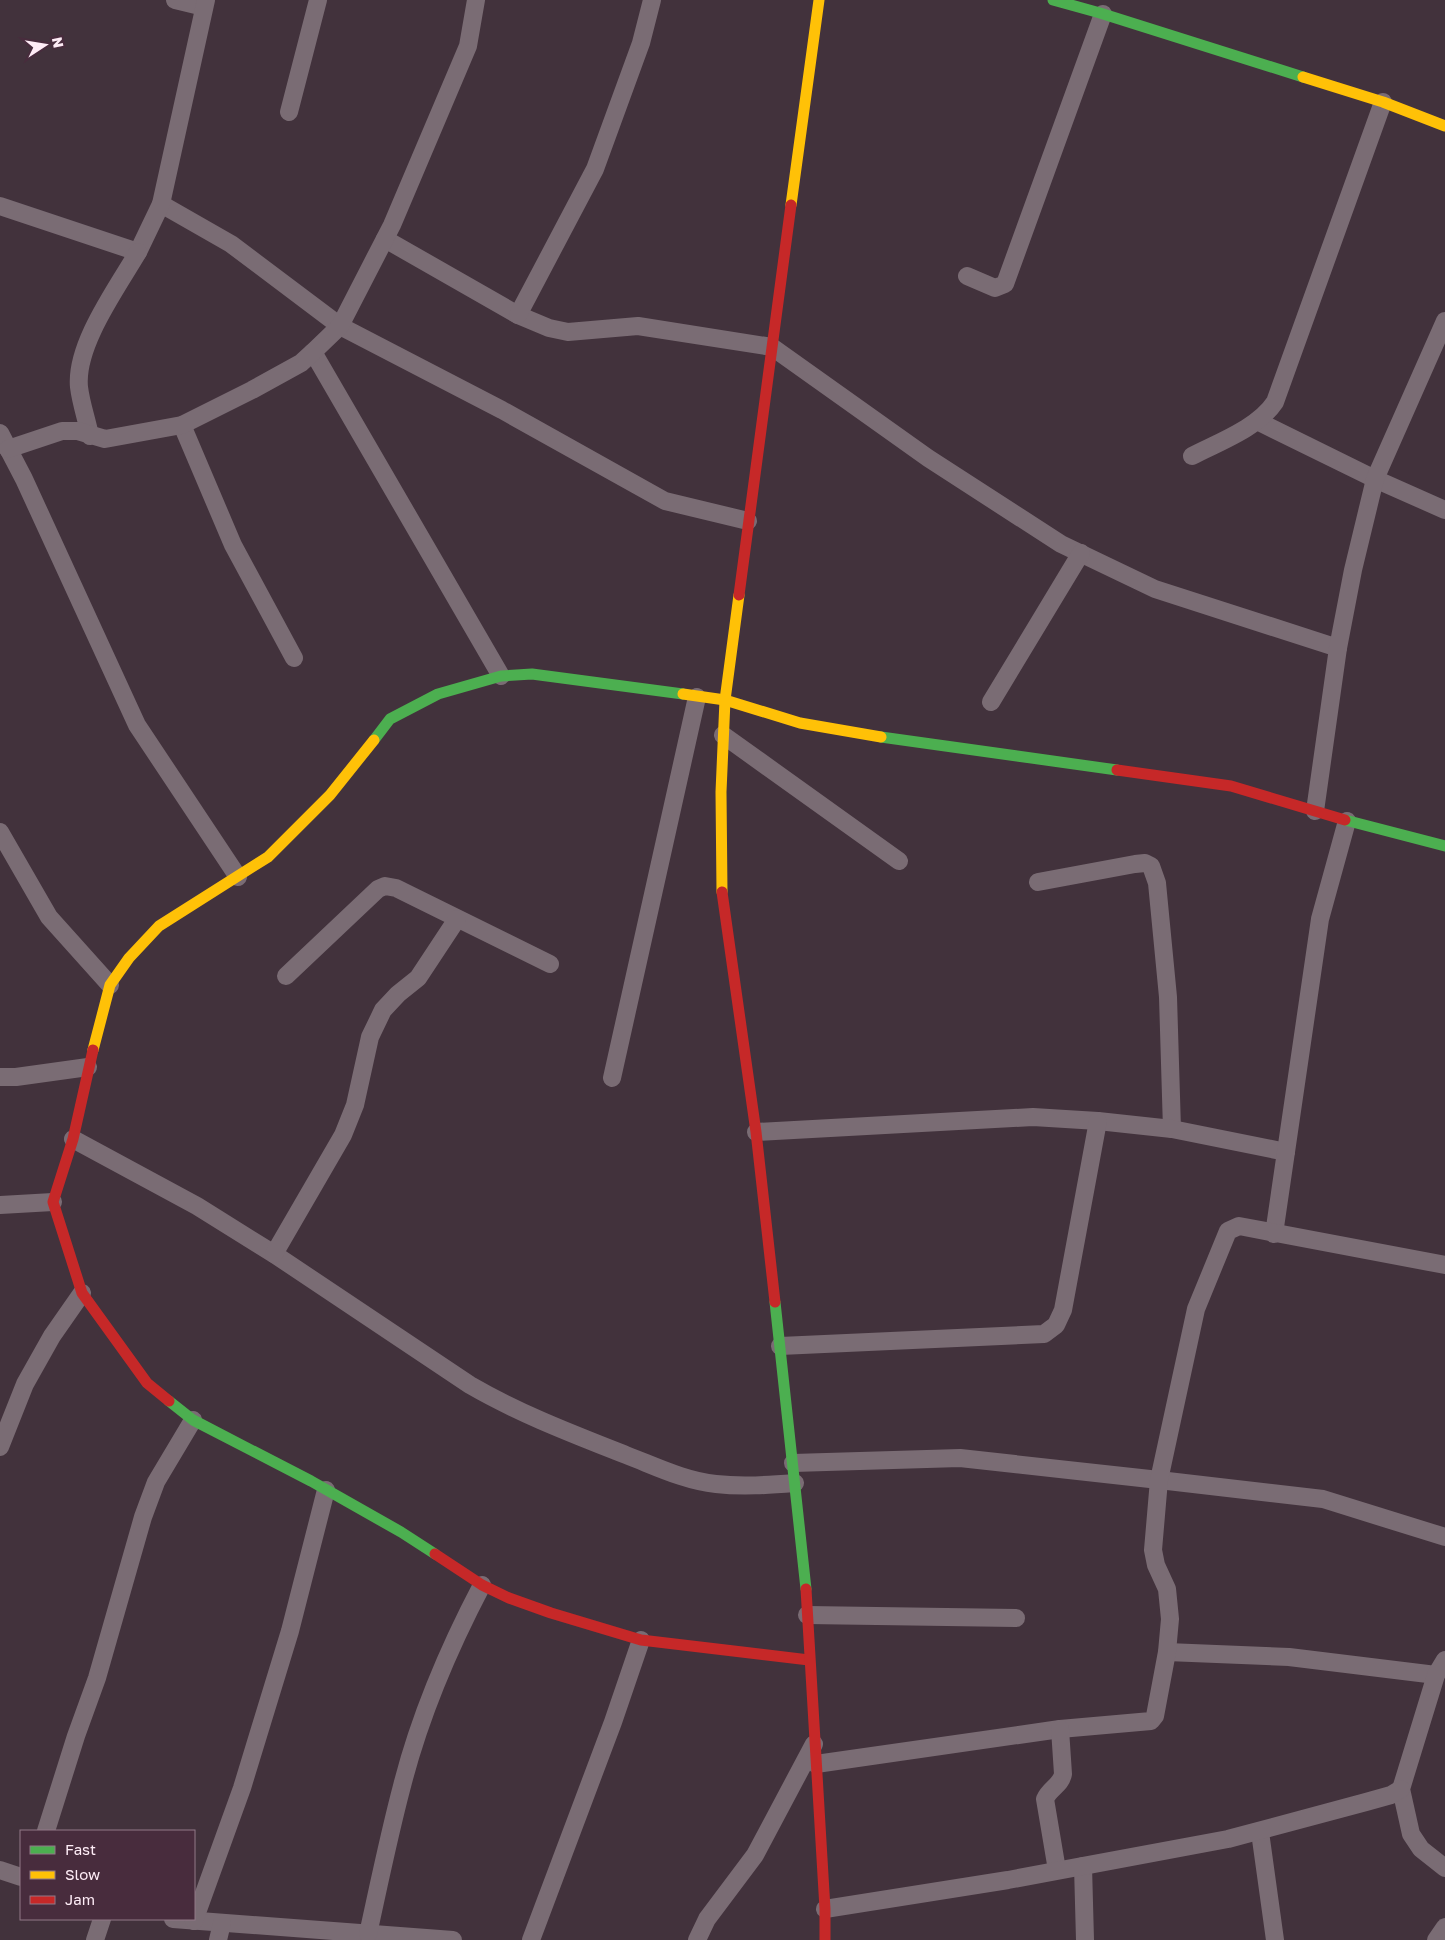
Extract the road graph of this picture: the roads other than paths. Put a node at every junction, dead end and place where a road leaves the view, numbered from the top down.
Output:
1 (175, 0) edge
2 (318, 0) edge
3 (476, 0) edge
4 (652, 0) edge
5 (819, 0) edge
6 (1053, 0) edge
7 (205, 3) edge
8 (1104, 14) junction
9 (1383, 102) junction
10 (289, 112) dead end
11 (1445, 126) edge
12 (161, 204) junction
13 (0, 206) edge
14 (385, 239) junction
15 (138, 252) junction
16 (967, 276) dead end
17 (518, 315) junction
18 (1445, 321) edge
19 (340, 326) junction
20 (772, 347) junction
21 (313, 352) junction
22 (1257, 421) junction
23 (182, 425) junction
24 (0, 433) edge
25 (90, 436) junction
26 (8, 449) junction
27 (1192, 456) dead end
28 (1375, 479) junction
29 (1445, 510) edge
30 (748, 521) junction
31 (1081, 553) junction
32 (1338, 648) junction
33 (294, 658) dead end
34 (502, 676) junction
35 (698, 697) junction
36 (725, 700) junction
37 (990, 702) dead end
38 (723, 735) junction
39 (1315, 811) junction
40 (1347, 821) junction
41 (0, 832) edge
42 (1445, 846) edge
43 (899, 861) dead end
44 (238, 877) junction
45 (1038, 882) dead end
46 (457, 919) junction
47 (550, 964) dead end
48 (286, 976) dead end
49 (110, 985) junction
50 (88, 1067) junction
51 (0, 1078) edge
52 (612, 1078) dead end
53 (1098, 1120) junction
54 (1172, 1129) junction
55 (756, 1132) junction
56 (73, 1139) junction
57 (1286, 1152) junction
58 (53, 1202) junction
59 (0, 1205) edge
60 (1274, 1234) junction
61 (274, 1254) junction
62 (1445, 1262) edge
63 (82, 1293) junction
64 (780, 1346) junction
65 (193, 1420) junction
66 (0, 1447) edge
67 (793, 1463) junction
68 (1159, 1480) junction
69 (795, 1483) junction
70 (326, 1490) junction
71 (1445, 1537) edge
72 (482, 1585) junction
73 (807, 1615) junction
74 (1016, 1618) dead end
75 (642, 1640) junction
76 (1167, 1652) junction
77 (809, 1660) junction
78 (1441, 1667) edge
79 (1060, 1729) junction
80 (815, 1742) junction
81 (816, 1764) junction
82 (1400, 1789) junction
83 (46, 1830) edge
84 (1260, 1832) junction
85 (1083, 1866) junction
86 (1445, 1868) edge
87 (0, 1870) edge
88 (1057, 1870) junction
89 (20, 1878) edge
90 (825, 1909) junction
91 (195, 1918) edge
92 (102, 1920) edge
93 (184, 1920) edge
94 (194, 1921) joint
95 (222, 1923) junction
96 (1445, 1927) edge
97 (368, 1934) junction
98 (386, 1938) edge
99 (95, 1940) edge
100 (218, 1940) edge
101 (452, 1940) edge
102 (531, 1940) edge
103 (697, 1940) edge
104 (825, 1940) edge
105 (1085, 1940) edge
106 (1275, 1940) edge
107 (1436, 1940) edge

1 - 7 street
2 - 10 street
3 - 14 street
4 - 17 street
5 - 20 street
6 - 8 street
7 - 12 street
8 - 9 street
8 - 16 street
9 - 11 street
9 - 22 street
12 - 15 street
12 - 19 street
13 - 15 street
14 - 17 street
14 - 19 street
15 - 25 street
17 - 20 street
18 - 28 street
19 - 21 street
19 - 30 street
20 - 30 street
20 - 31 street
21 - 23 street
21 - 34 street
22 - 27 street
22 - 28 street
23 - 25 street
23 - 33 street
24 - 26 street
25 - 26 street
26 - 44 street
28 - 29 street
28 - 32 street
30 - 36 street
31 - 32 street
31 - 37 street
32 - 39 street
34 - 35 street
34 - 44 street
35 - 36 street
35 - 52 street
36 - 38 street
36 - 39 street
38 - 43 street
38 - 55 street
39 - 40 street
40 - 42 street
40 - 57 street
41 - 49 street
44 - 49 street
45 - 54 street
46 - 47 street
46 - 48 street
46 - 61 street
49 - 50 street
50 - 51 street
50 - 56 street
53 - 54 street
53 - 55 street
53 - 64 street
54 - 57 street
55 - 64 street
56 - 58 street
56 - 61 street
57 - 60 street
58 - 59 street
58 - 63 street
60 - 62 street
60 - 68 street
61 - 69 street
63 - 65 street
63 - 66 street
64 - 67 street
65 - 70 street
65 - 83 street
67 - 68 street
67 - 69 street
68 - 71 street
68 - 76 street
69 - 73 street
70 - 72 street
70 - 91 street
72 - 75 street
72 - 97 street
73 - 74 street
73 - 77 street
75 - 77 street
75 - 102 street
76 - 78 street
76 - 79 street
77 - 80 street
78 - 82 street
79 - 81 street
79 - 88 street
80 - 81 street
80 - 103 street
81 - 90 street
82 - 84 street
82 - 86 street
84 - 85 street
84 - 106 street
85 - 88 street
85 - 105 street
87 - 89 street
88 - 90 street
90 - 104 street
92 - 99 street
93 - 94 street
94 - 95 street
95 - 97 street
95 - 100 street
96 - 107 street
97 - 98 street
98 - 101 street

